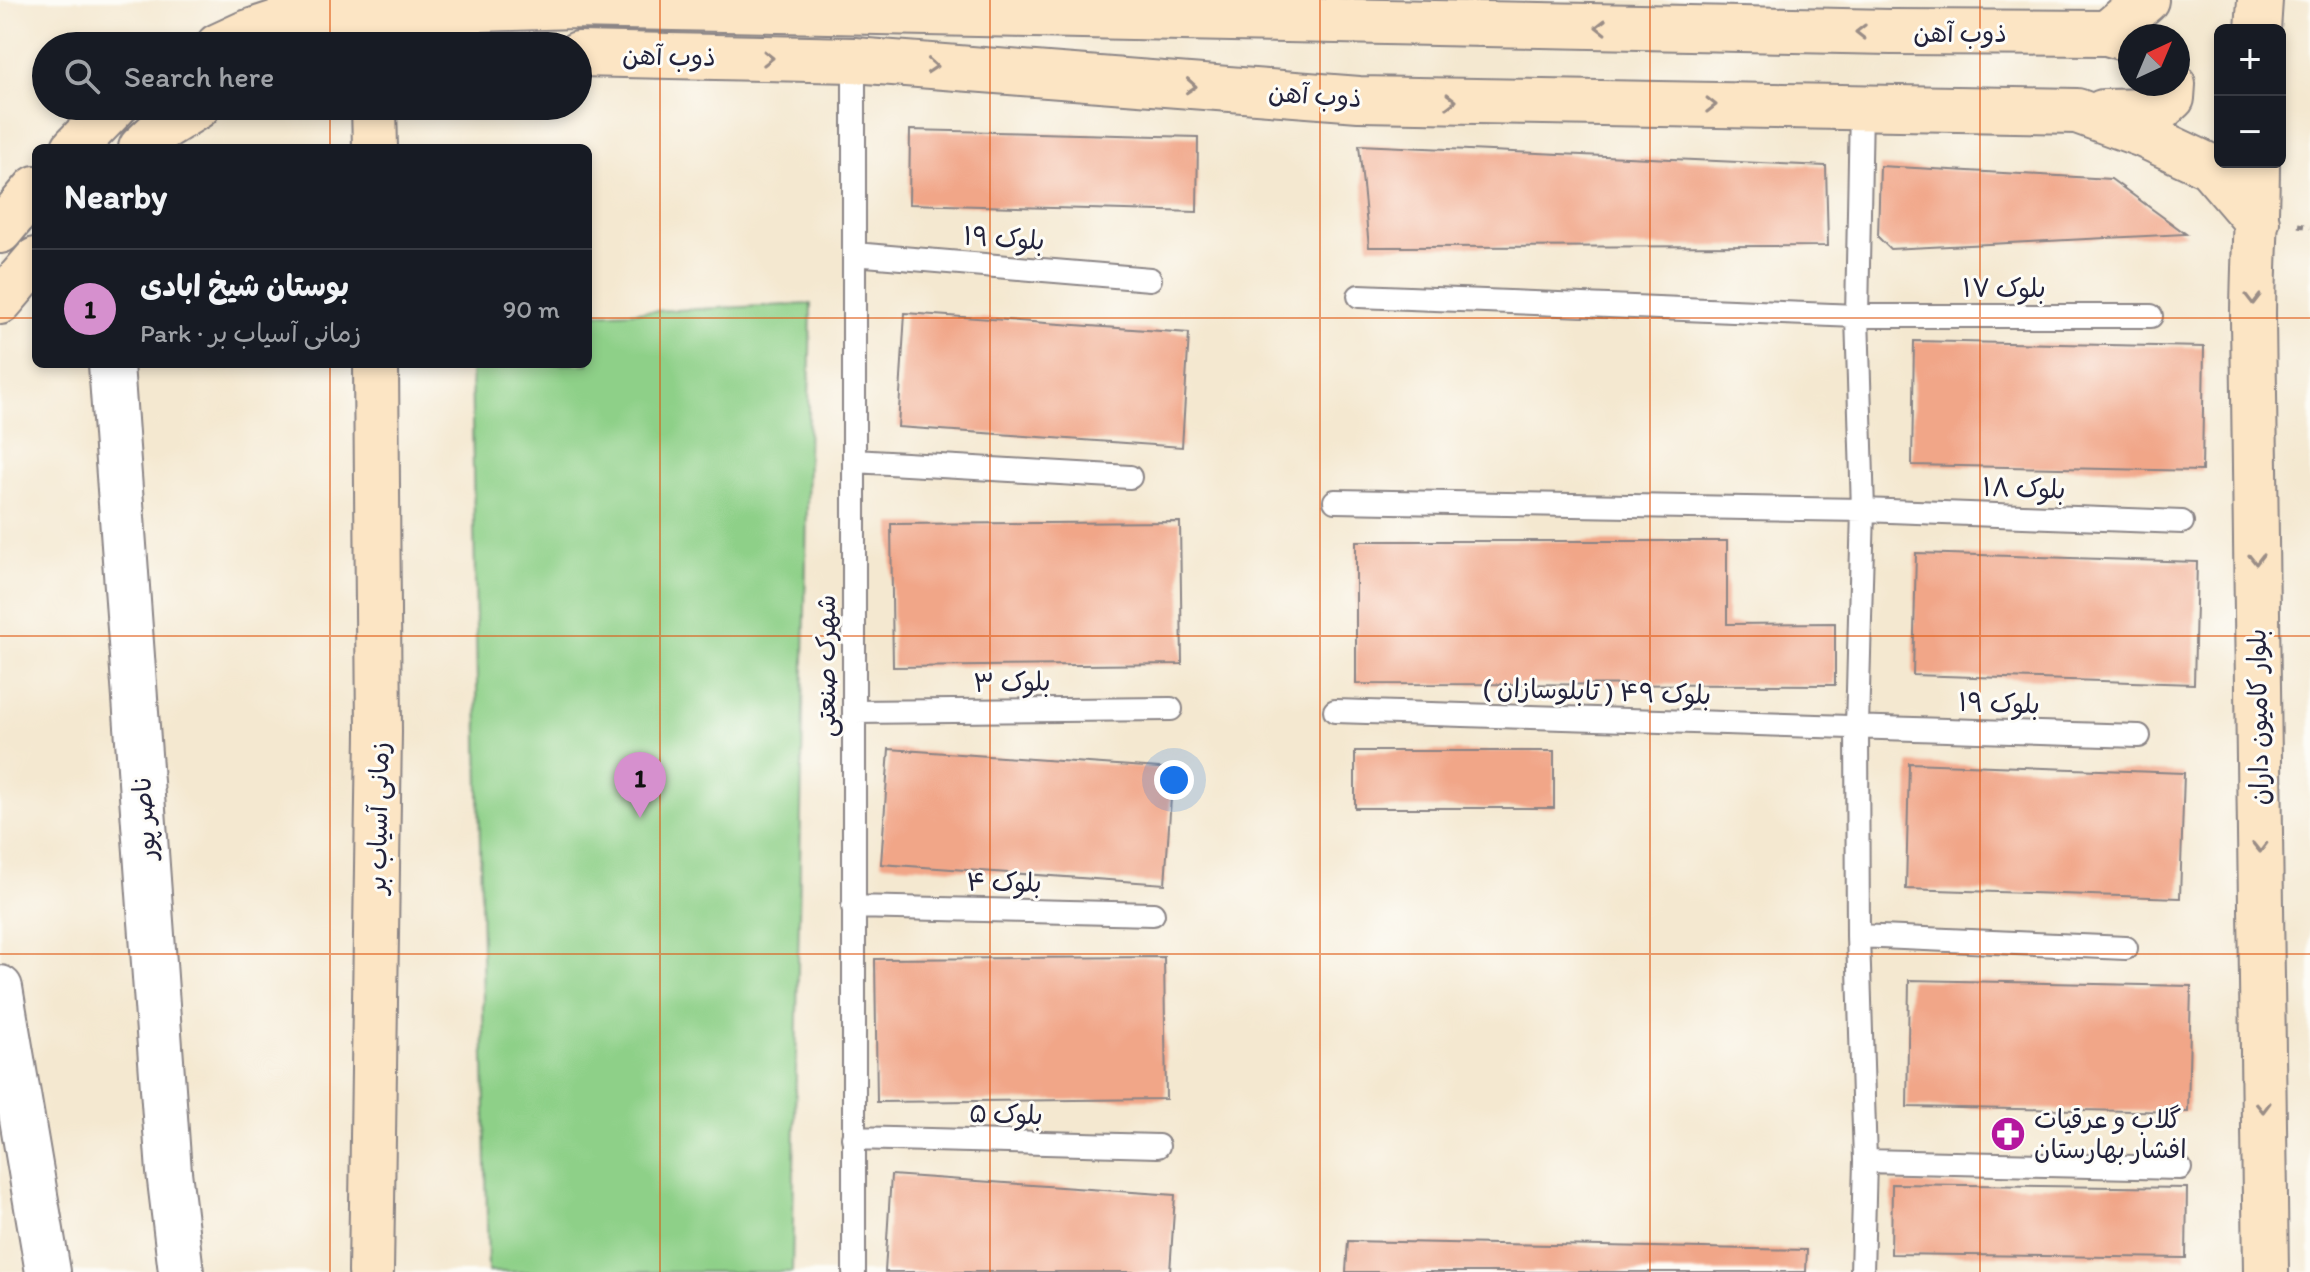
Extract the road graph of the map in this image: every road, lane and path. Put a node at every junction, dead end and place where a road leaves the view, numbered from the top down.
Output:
1 (2146, 0) edge
2 (2260, 0) edge
3 (566, 3) edge
4 (373, 19) edge
5 (2128, 24) edge
6 (2258, 24) edge
7 (249, 32) edge
8 (2118, 37) edge
9 (592, 54) edge
10 (854, 60) junction
11 (2172, 96) edge
12 (1861, 108) junction
13 (2077, 111) junction
14 (101, 120) edge
15 (175, 120) edge
16 (374, 120) edge
17 (78, 144) edge
18 (145, 144) edge
19 (375, 144) edge
20 (2257, 168) edge
21 (32, 193) edge
22 (2257, 222) junction
23 (0, 231) edge
24 (854, 254) junction
25 (32, 265) edge
26 (1150, 279) dead end
27 (1359, 296) dead end
28 (0, 302) edge
29 (1857, 316) junction
30 (2151, 316) dead end
31 (111, 368) edge
32 (376, 368) edge
33 (854, 461) junction
34 (1130, 477) dead end
35 (1335, 501) dead end
36 (1863, 510) junction
37 (2182, 522) dead end
38 (1171, 709) dead end
39 (1335, 711) dead end
40 (854, 712) junction
41 (1857, 726) junction
42 (2139, 736) dead end
43 (853, 907) junction
44 (1153, 914) dead end
45 (1858, 936) junction
46 (2126, 948) dead end
47 (0, 988) edge
48 (853, 1138) junction
49 (1158, 1146) dead end
50 (1865, 1161) junction
51 (2180, 1168) dead end
52 (48, 1272) edge
53 (181, 1272) edge
54 (371, 1272) edge
55 (854, 1272) edge
56 (1862, 1272) edge
57 (2266, 1272) edge

1 - 5 main road
2 - 6 main road
3 - 4 main road, ذوب آهن
8 -> 3 main road, ذوب آهن
4 - 7 main road, ذوب آهن
9 -> 10 main road, ذوب آهن
10 -> 12 main road, ذوب آهن
10 - 24 lane, شهرک صنعتی
11 - 13 main road
12 - 13 main road, ذوب آهن
12 - 29 lane
13 - 22 main road, ذوب آهن
14 - 17 main road
15 - 18 main road
16 - 19 main road
20 - 22 main road, بلوار کامیون داران
21 - 23 main road
22 -> 57 main road, بلوار کامیون داران
24 - 26 lane, بلوک ۱۹
24 - 33 lane, شهرک صنعتی
25 - 28 main road
27 - 29 lane, بلوک ۱۷
29 - 30 lane, بلوک ۱۷
29 - 36 lane
31 - 53 street, ناصر پور
32 - 54 main road, زمانی آسیاب بر
33 - 34 lane
33 - 40 lane, شهرک صنعتی
35 - 36 lane, بلوک ۱۸
36 - 37 lane, بلوک ۱۸
36 - 41 lane
38 - 40 lane, بلوک ۳
39 - 41 lane, بلوک ۴۹ ( تابلوسازان )
40 - 43 lane, شهرک صنعتی
41 - 42 lane, بلوک ۱۹
41 - 45 lane
43 - 44 lane, بلوک ۴
43 - 48 lane, شهرک صنعتی
45 - 46 lane
45 - 50 lane
47 - 52 street
48 - 49 lane, بلوک ۵
48 - 55 lane, شهرک صنعتی
50 - 51 lane
50 - 56 lane

